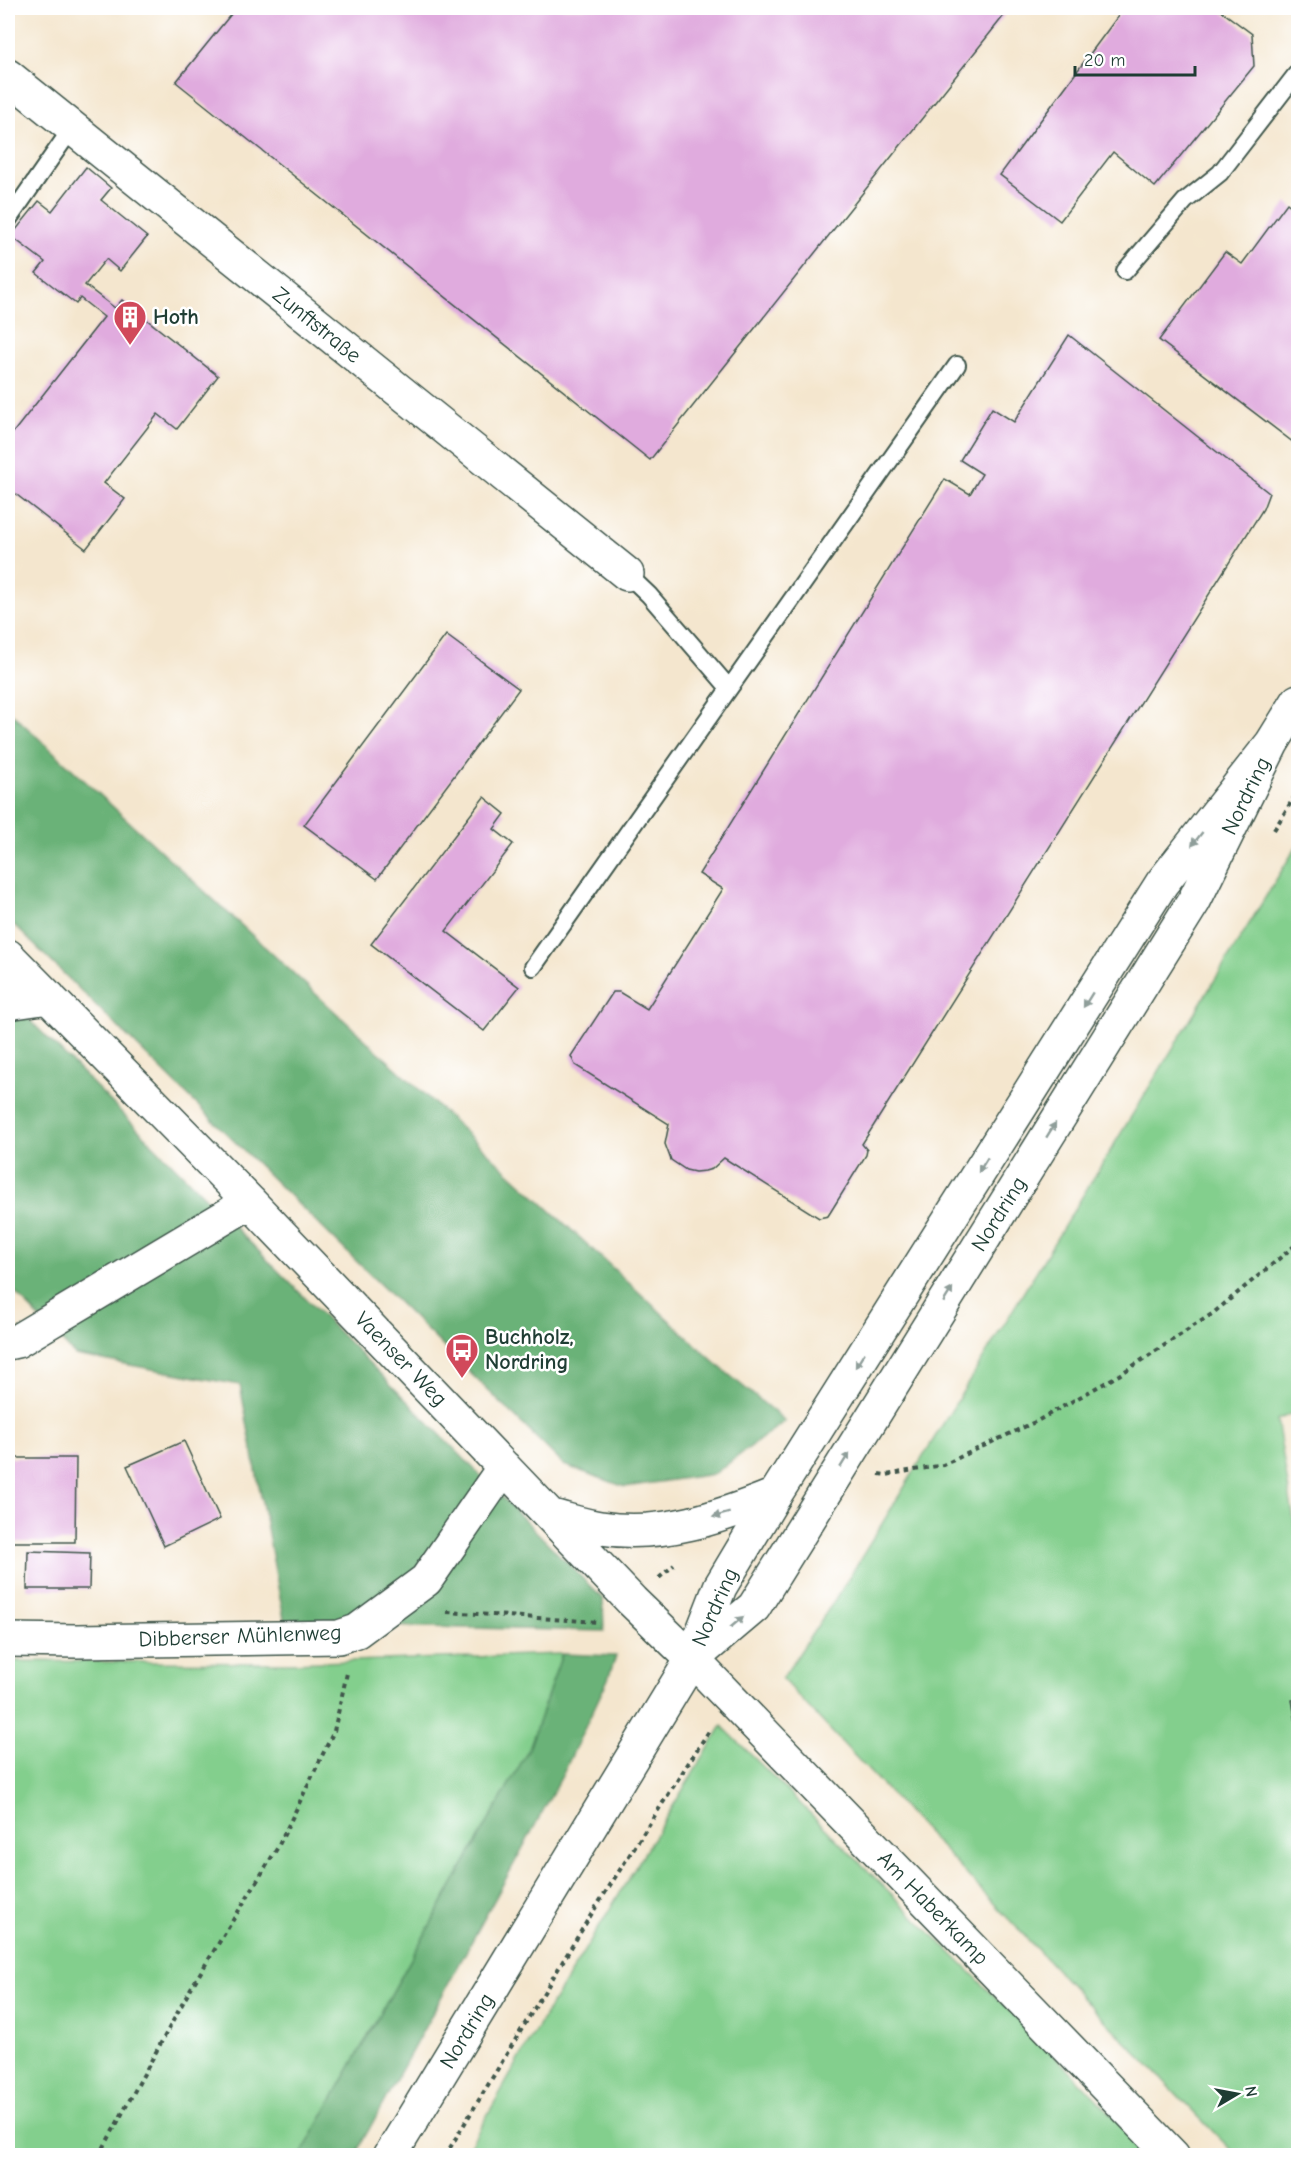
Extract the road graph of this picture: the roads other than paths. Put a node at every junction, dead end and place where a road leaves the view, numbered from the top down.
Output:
1 (1299, 72) edge
2 (8, 76) edge
3 (72, 128) junction
4 (8, 220) edge
5 (1125, 271) dead end
6 (957, 365) dead end
7 (627, 574) joint
8 (729, 688) junction
9 (1299, 701) edge
10 (1272, 743) junction
11 (8, 956) edge
12 (533, 967) dead end
13 (49, 997) junction
14 (8, 1003) edge
15 (250, 1202) junction
16 (8, 1343) edge
17 (504, 1467) junction
18 (775, 1495) junction
19 (552, 1516) junction
20 (8, 1640) edge
21 (692, 1659) junction
22 (390, 2156) edge
23 (1173, 2156) edge

1 - 5 lane
2 - 3 street, Zunftstraße
3 - 4 lane
3 - 7 street, Zunftstraße
6 - 8 lane
7 - 8 lane
8 - 12 lane
9 - 10 street, Nordring
10 -> 18 street, Nordring
21 -> 10 street, Nordring
11 - 13 street, Vaenser Weg
13 - 14 street
13 - 15 street, Vaenser Weg
15 - 16 street
15 - 17 street, Vaenser Weg
17 - 19 street, Vaenser Weg
17 - 20 street, Dibberser Mühlenweg
18 -> 19 street
18 - 21 street, Nordring
19 - 21 street, Vaenser Weg
21 - 22 street, Nordring
21 - 23 street, Am Haberkamp

